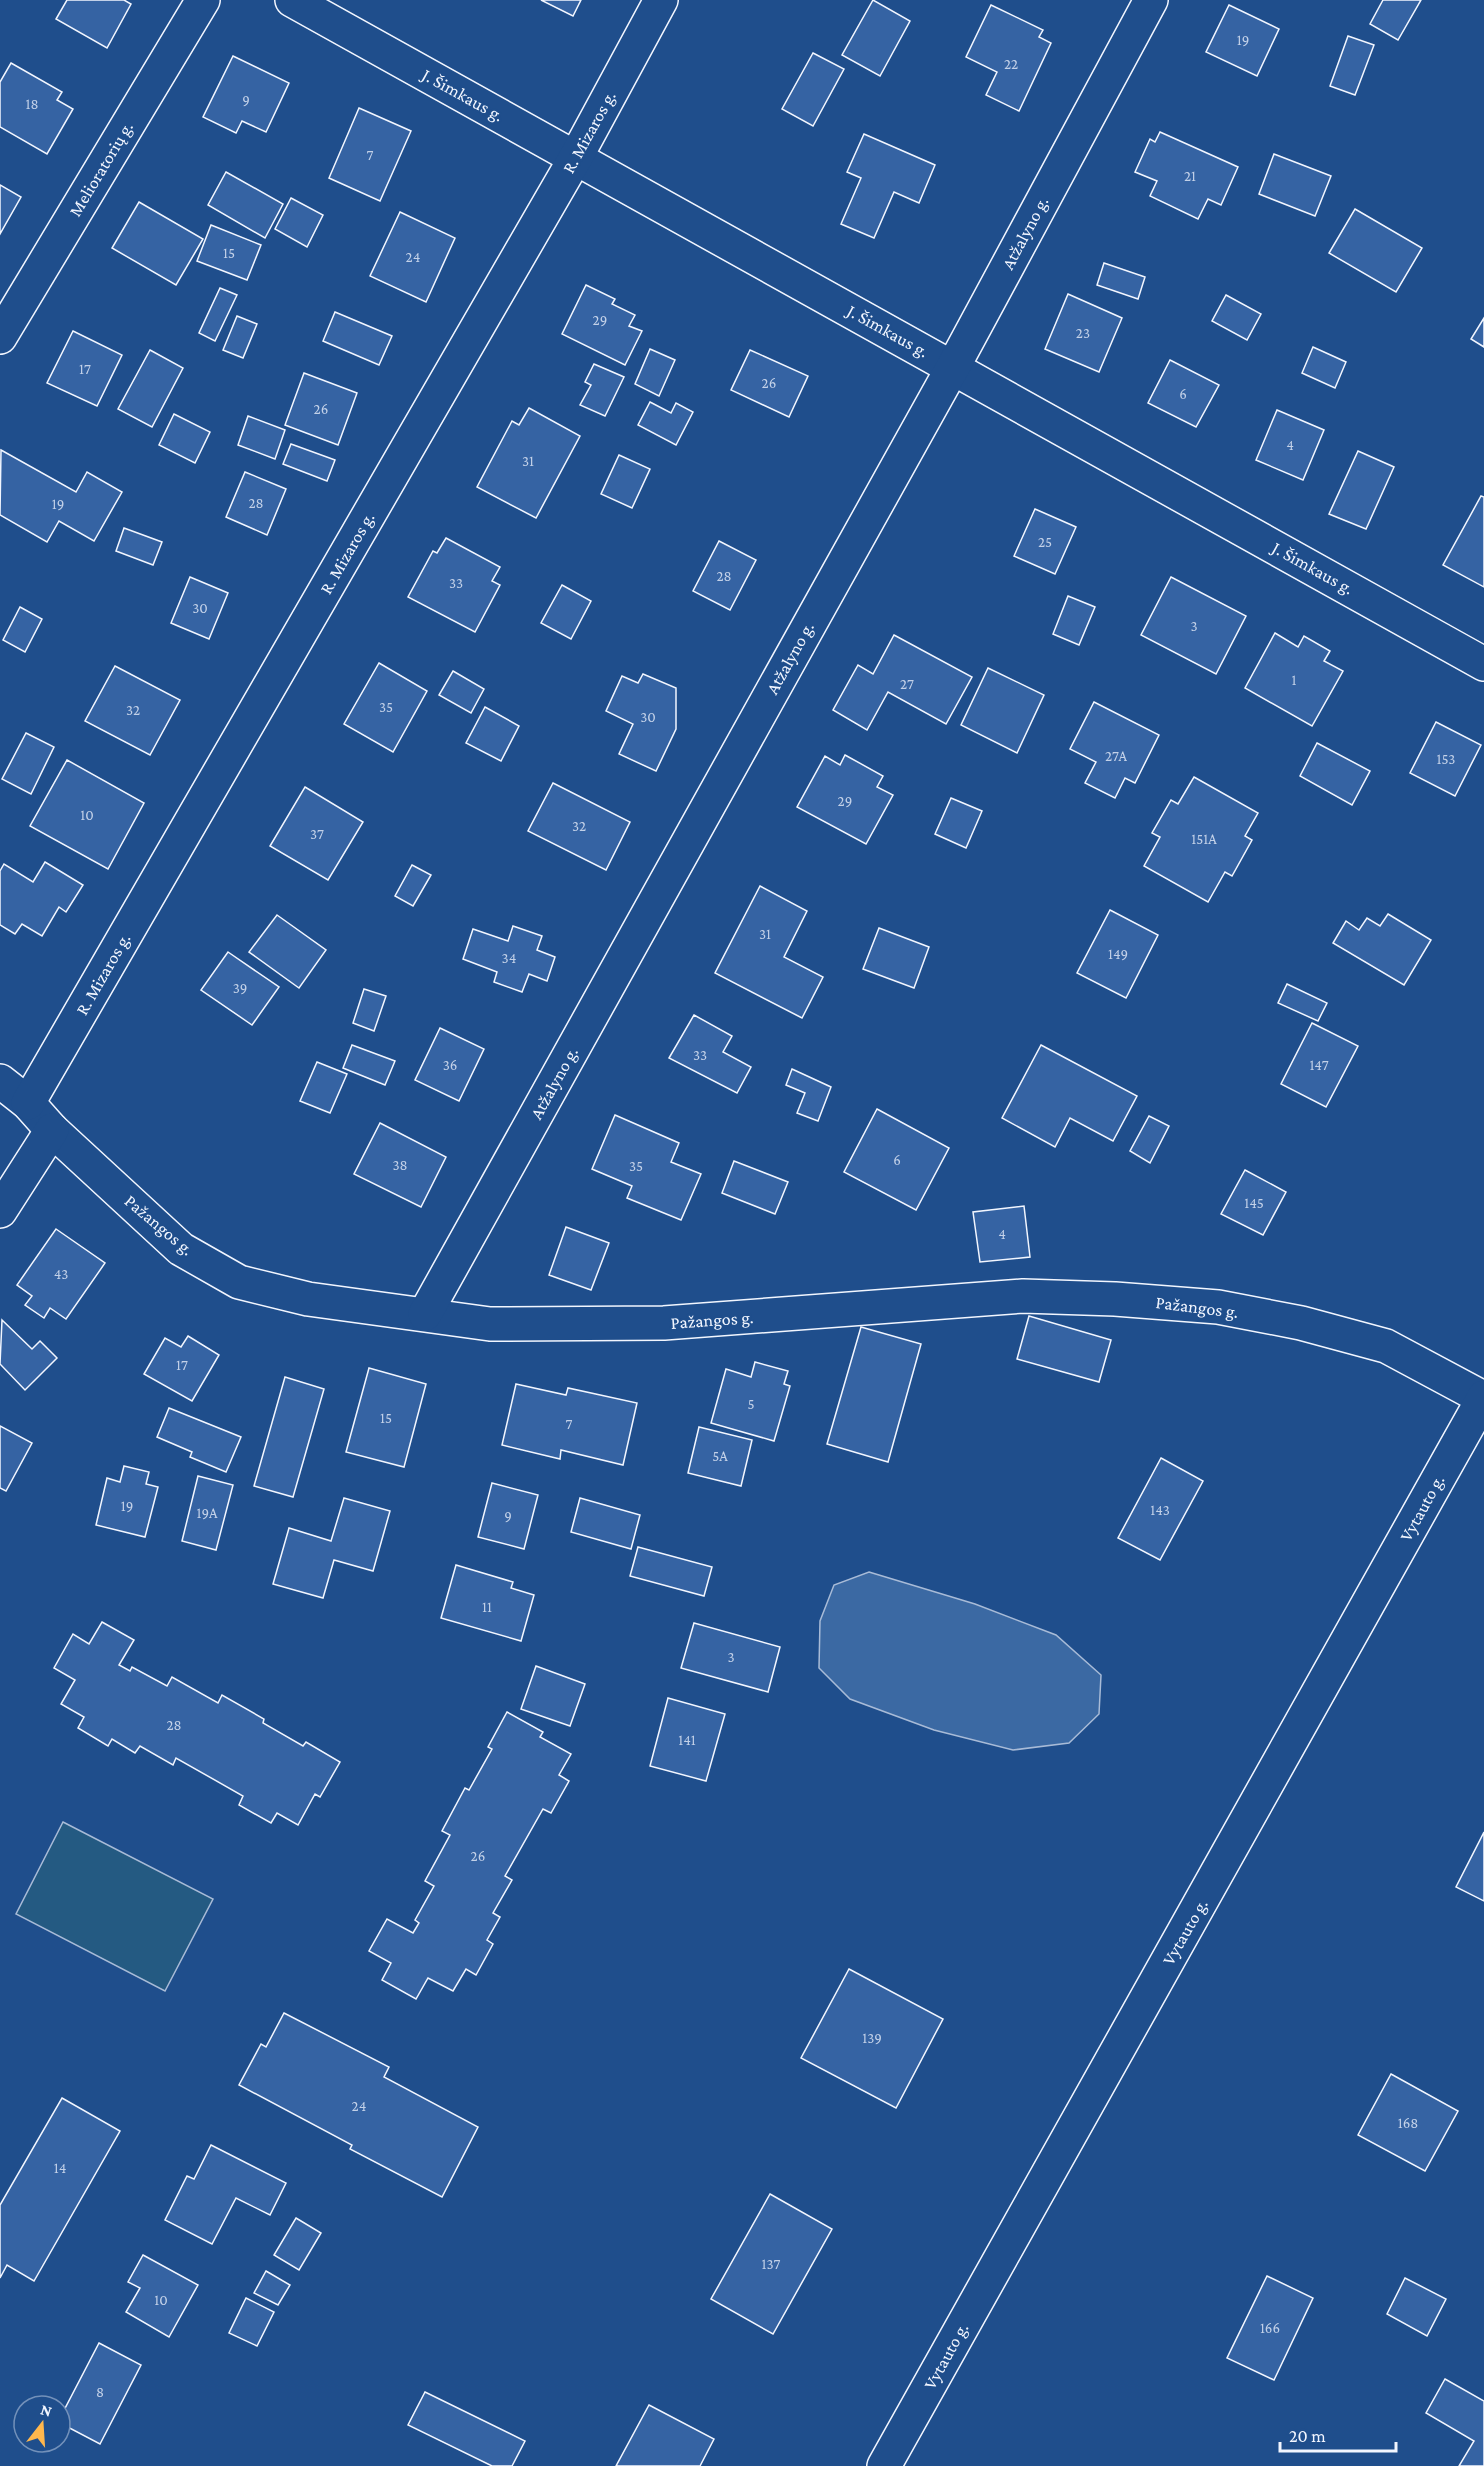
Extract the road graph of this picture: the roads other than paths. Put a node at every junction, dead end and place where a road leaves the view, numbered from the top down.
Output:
1 (202, 0) edge
2 (292, 0) edge
3 (661, 0) edge
4 (1151, 0) edge
5 (576, 157) junction
6 (0, 337) edge
7 (953, 367) junction
8 (1484, 664) edge
9 (0, 1081) edge
10 (28, 1103) junction
11 (52, 1130) junction
12 (0, 1211) edge
13 (424, 1314) junction
14 (1484, 1398) edge
15 (884, 2466) edge

1 - 6 street, Melioratorių g.
2 - 5 street, J. Šimkaus g.
3 - 5 street, R. Mizaros g.
4 - 7 street, Atžalyno g.
5 - 7 street, J. Šimkaus g.
5 - 10 street, R. Mizaros g.
7 - 8 street, J. Šimkaus g.
7 - 13 street, Atžalyno g.
9 - 10 street, Pažangos g.
10 - 11 street, Pažangos g.
11 - 12 street
11 - 13 street, Pažangos g.
13 - 14 street, Pažangos g.
14 - 15 street, Vytauto g.

